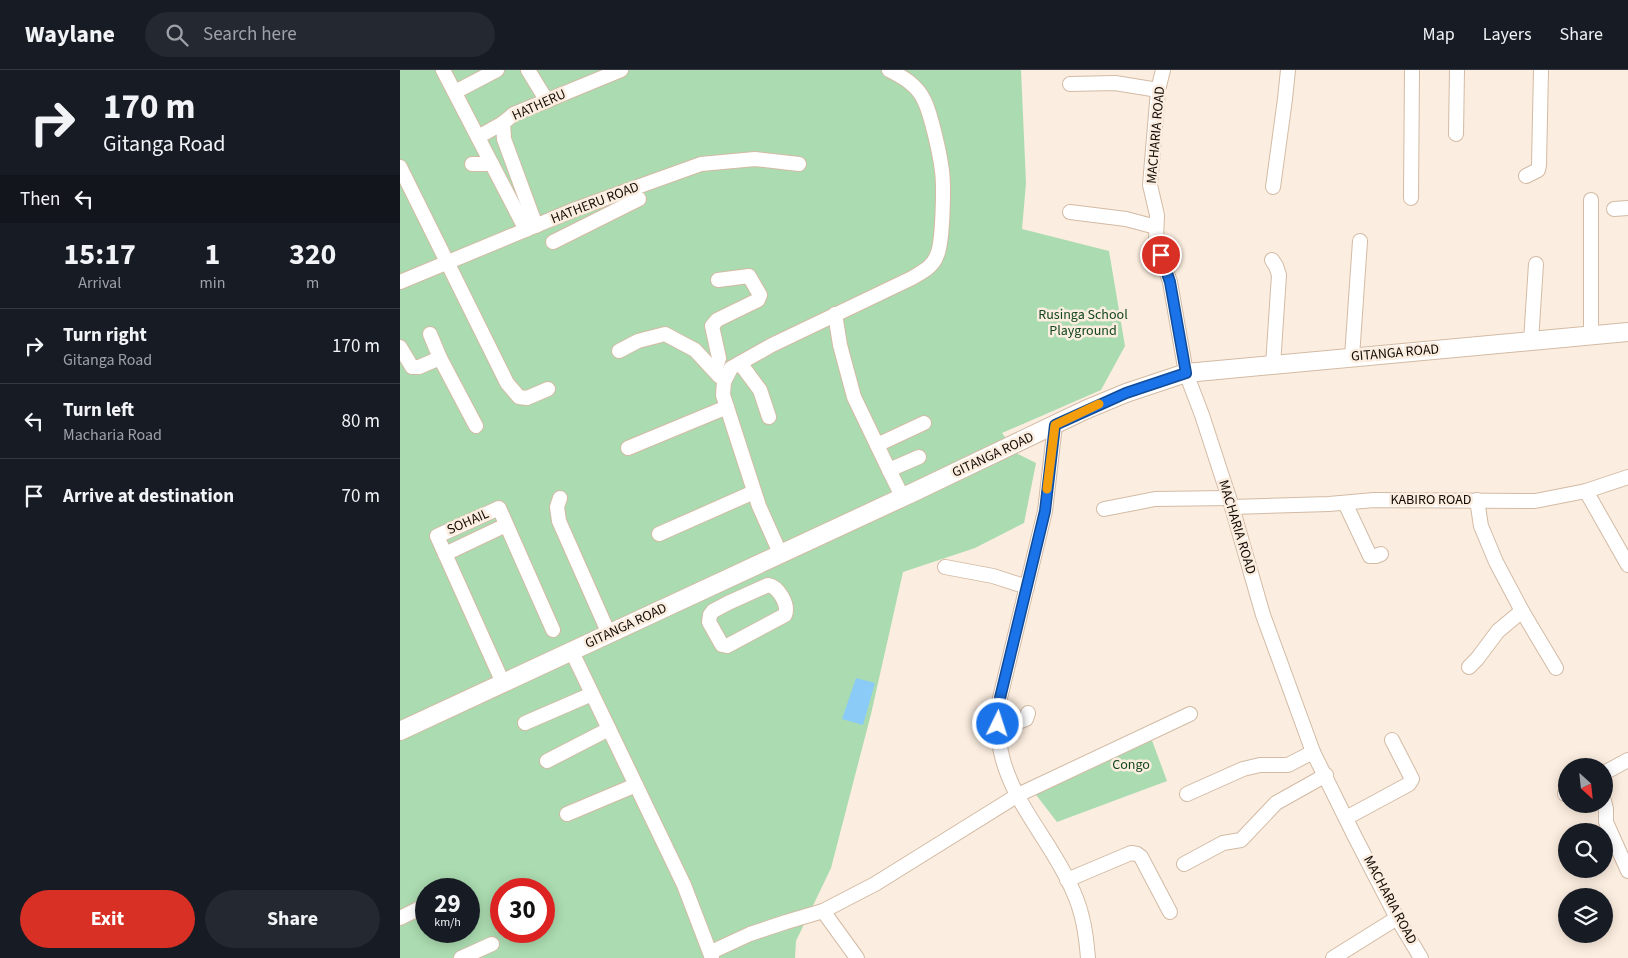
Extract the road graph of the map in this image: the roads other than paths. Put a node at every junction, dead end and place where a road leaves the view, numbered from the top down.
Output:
1 (443, 70) edge
2 (497, 70) edge
3 (528, 70) edge
4 (621, 70) edge
5 (890, 70) edge
6 (1162, 70) edge
7 (1288, 70) edge
8 (1412, 70) edge
9 (1458, 70) edge
10 (1542, 70) edge
11 (910, 75) edge
12 (1070, 84) dead end
13 (1158, 90) junction
14 (455, 92) junction
15 (547, 101) junction
16 (503, 123) junction
17 (1456, 134) dead end
18 (478, 137) junction
19 (472, 164) dead end
20 (492, 164) junction
21 (799, 164) dead end
22 (400, 167) edge
23 (1526, 176) dead end
24 (1273, 187) dead end
25 (1411, 198) dead end
26 (639, 199) dead end
27 (1591, 200) dead end
28 (576, 209) junction
29 (1070, 212) dead end
30 (586, 226) junction
31 (1156, 227) junction
32 (531, 228) junction
33 (1360, 240) dead end
34 (553, 242) dead end
35 (1272, 260) dead end
36 (448, 262) junction
37 (1536, 264) dead end
38 (718, 280) dead end
39 (400, 282) edge
40 (835, 314) junction
41 (1628, 332) edge
42 (430, 334) dead end
43 (1590, 335) junction
44 (1531, 340) junction
45 (400, 346) edge
46 (619, 351) dead end
47 (440, 358) junction
48 (1352, 358) junction
49 (740, 363) junction
50 (1273, 365) junction
51 (1186, 373) junction
52 (720, 376) junction
53 (548, 388) dead end
54 (727, 408) junction
55 (769, 417) dead end
56 (924, 423) dead end
57 (1055, 425) junction
58 (476, 426) dead end
59 (876, 445) junction
60 (628, 448) dead end
61 (920, 457) dead end
62 (889, 470) junction
63 (1628, 477) edge
64 (1586, 491) junction
65 (754, 492) junction
66 (560, 498) dead end
67 (903, 498) junction
68 (1477, 500) junction
69 (1230, 503) junction
70 (1345, 503) junction
71 (1104, 509) dead end
72 (506, 525) junction
73 (659, 534) dead end
74 (780, 553) junction
75 (445, 554) junction
76 (1381, 554) dead end
77 (1628, 564) edge
78 (945, 567) dead end
79 (719, 583) junction
80 (1027, 587) junction
81 (728, 602) junction
82 (1522, 611) junction
83 (553, 630) dead end
84 (609, 634) junction
85 (572, 652) junction
86 (1469, 668) dead end
87 (1556, 668) dead end
88 (503, 683) junction
89 (592, 694) junction
90 (1028, 713) dead end
91 (1190, 714) dead end
92 (525, 723) dead end
93 (998, 726) junction
94 (610, 729) junction
95 (400, 730) edge
96 (1392, 740) dead end
97 (1313, 752) junction
98 (1628, 760) edge
99 (546, 761) dead end
100 (1613, 768) edge
101 (1326, 775) junction
102 (636, 785) junction
103 (1188, 794) dead end
104 (1018, 796) junction
105 (1606, 813) edge
106 (568, 814) dead end
107 (1346, 818) junction
108 (1184, 864) dead end
109 (1628, 871) edge
110 (1068, 880) junction
111 (415, 910) edge
112 (824, 911) junction
113 (1170, 912) dead end
114 (400, 918) edge
115 (1397, 918) junction
116 (492, 944) dead end
117 (711, 955) edge
118 (461, 958) edge
119 (857, 958) edge
120 (1088, 958) edge
121 (1333, 958) edge
122 (1421, 958) edge

1 - 14 street
2 - 14 street
3 - 15 street
4 - 15 street, HATHERU
5 - 11 street
6 - 13 street, MACHARIA ROAD
7 - 24 street
8 - 25 street
9 - 17 street
10 - 23 street
11 - 40 street
12 - 13 street
13 - 31 street, MACHARIA ROAD
14 - 18 street
15 - 16 street, HATHERU
16 - 18 street
16 - 32 street, HATHERU
18 - 20 street
19 - 20 street
20 - 32 street
21 - 28 street, HATHERU ROAD
22 - 36 street
26 - 30 street
27 - 43 street
28 - 30 street
28 - 32 street, HATHERU ROAD
29 - 31 street
30 - 34 street
31 - 51 street, MACHARIA ROAD
32 - 36 street, HATHERU ROAD
33 - 48 street
35 - 50 street
36 - 39 street, HATHERU ROAD
36 - 53 street
37 - 44 street
38 - 52 street
40 - 49 street
40 - 59 street
41 - 43 main road, GITANGA ROAD
42 - 47 street
43 - 44 main road, GITANGA ROAD
44 - 48 main road, GITANGA ROAD
45 - 47 street
46 - 52 street
47 - 58 street
48 - 50 main road, GITANGA ROAD
49 - 52 street
49 - 55 street
50 - 51 main road, GITANGA ROAD
51 - 57 main road, GITANGA ROAD
51 - 69 street, MACHARIA ROAD
52 - 54 street
54 - 60 street
54 - 65 street
56 - 59 street
57 - 67 main road, GITANGA ROAD
57 - 80 street
59 - 62 street
61 - 62 street
62 - 67 street
63 - 64 street, KABIRO ROAD
64 - 68 street, KABIRO ROAD
64 - 77 street
65 - 73 street
65 - 74 street
66 - 84 street
67 - 74 main road, GITANGA ROAD
68 - 70 street, KABIRO ROAD
68 - 82 street
69 - 70 street, KABIRO ROAD
69 - 71 street, KABIRO ROAD
69 - 97 street, MACHARIA ROAD
70 - 76 street
72 - 75 street
72 - 75 street, SOHAIL
72 - 83 street, SOHAIL
74 - 79 main road, GITANGA ROAD
75 - 88 street, SOHAIL
78 - 80 street
79 - 81 street
79 - 84 main road, GITANGA ROAD
80 - 93 street
81 - 81 street
82 - 86 street
82 - 87 street
84 - 85 main road, GITANGA ROAD
85 - 88 main road, GITANGA ROAD
85 - 89 street
88 - 95 main road, GITANGA ROAD
89 - 92 street
89 - 94 street
90 - 93 street
91 - 104 street
93 - 104 street
94 - 99 street
94 - 102 street
96 - 107 street
97 - 101 street, MACHARIA ROAD
97 - 103 street
98 - 100 street
101 - 107 street, MACHARIA ROAD
101 - 108 street
102 - 106 street
102 - 117 street
104 - 110 street
104 - 112 street
105 - 109 street
107 - 115 street, MACHARIA ROAD
110 - 113 street
110 - 120 street
111 - 114 street
112 - 117 street
112 - 119 street
115 - 121 street
115 - 122 street, MACHARIA ROAD
116 - 118 street

